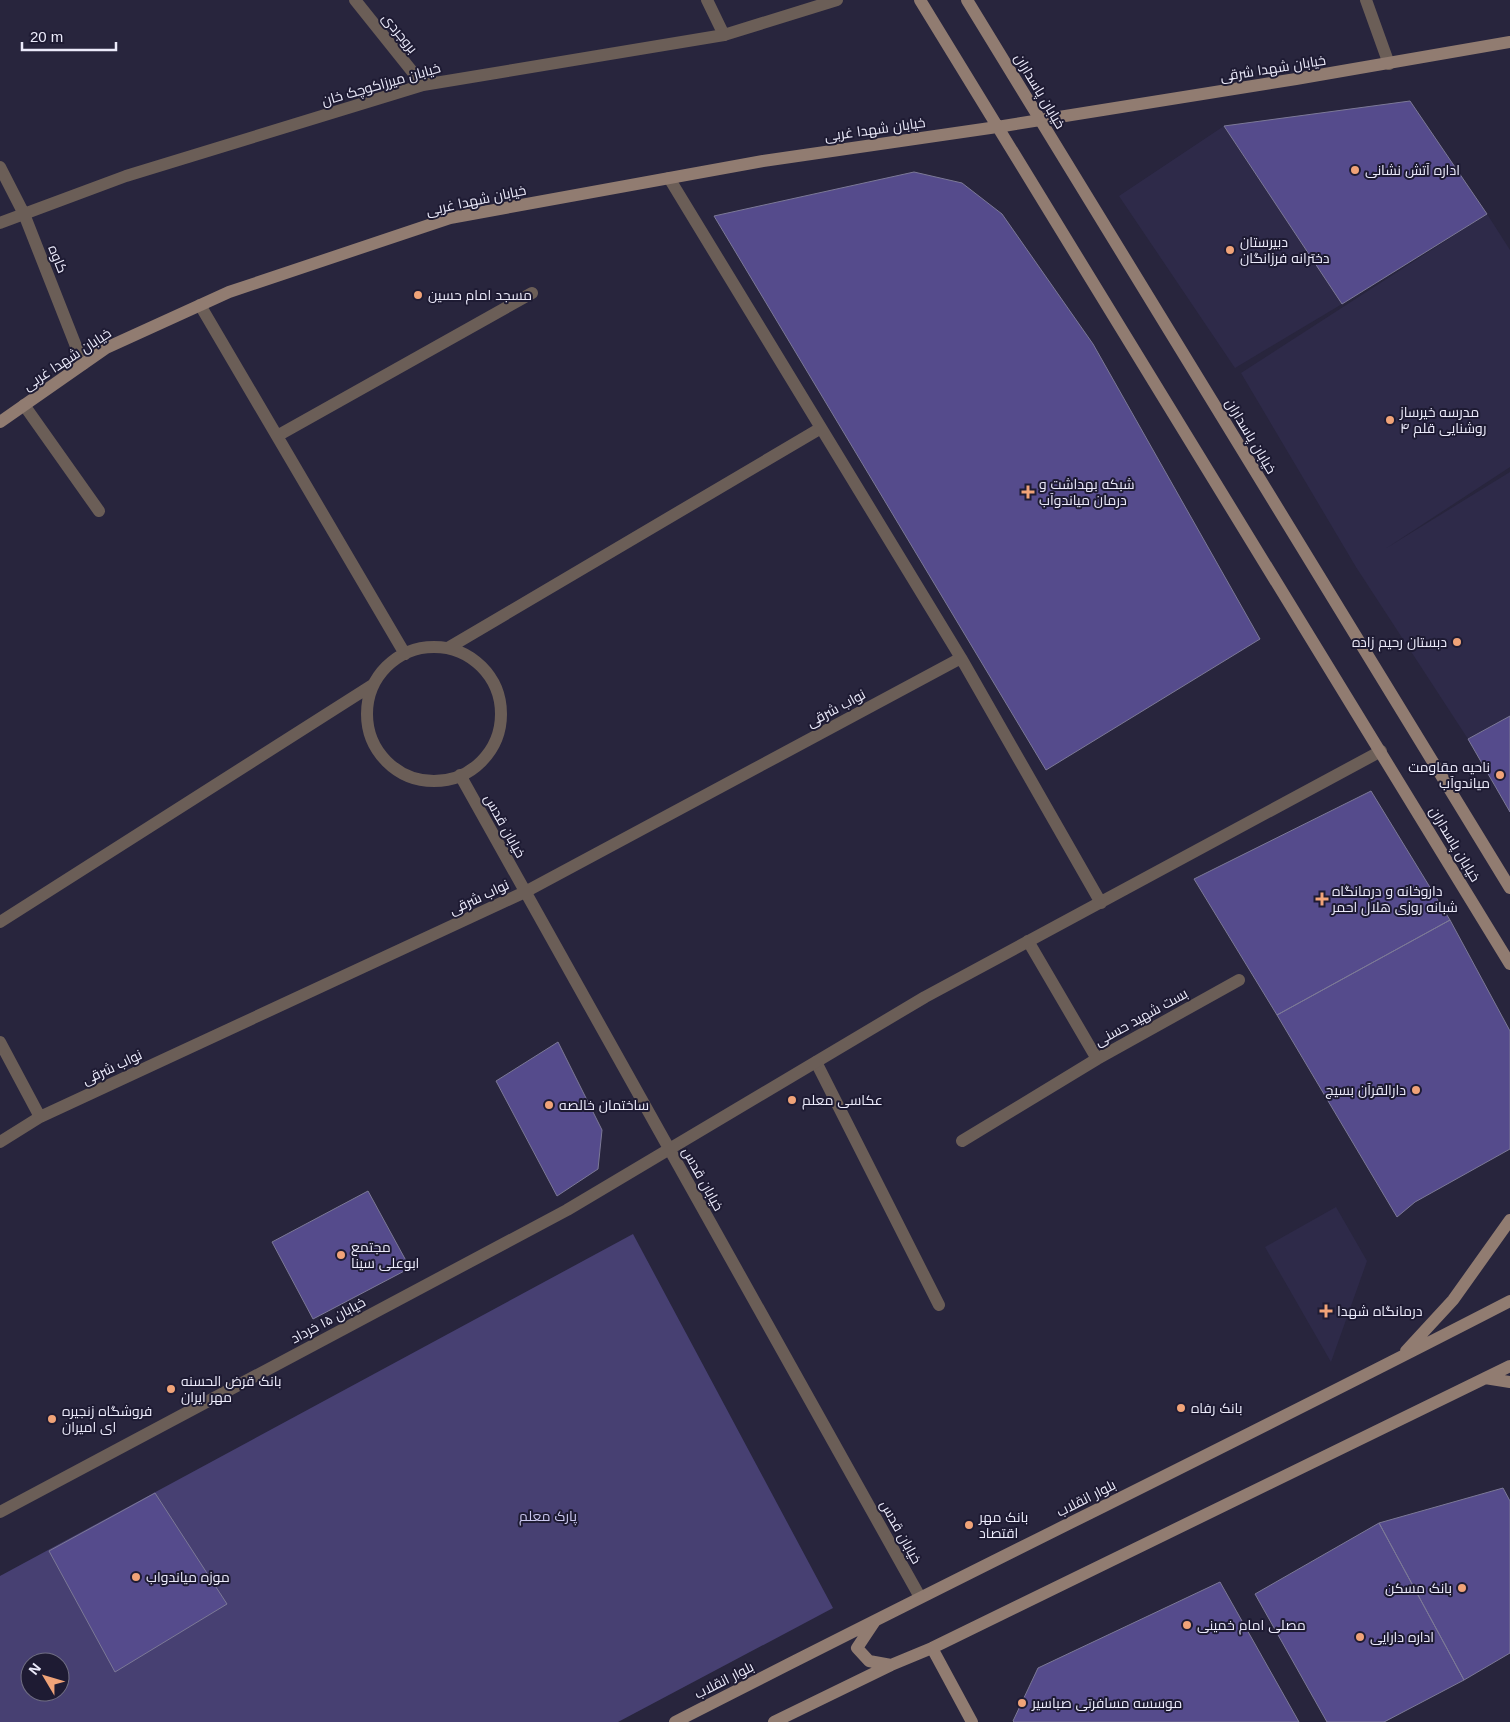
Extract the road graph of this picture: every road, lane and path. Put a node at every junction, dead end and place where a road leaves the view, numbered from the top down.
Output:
1 (355, 0) edge
2 (707, 0) edge
3 (837, 0) edge
4 (920, 0) edge
5 (967, 0) edge
6 (1366, 0) edge
7 (724, 35) junction
8 (1510, 42) edge
9 (1389, 64) junction
10 (423, 85) junction
11 (1040, 119) junction
12 (997, 126) junction
13 (0, 167) edge
14 (669, 178) junction
15 (24, 214) junction
16 (0, 223) edge
17 (532, 294) dead end
18 (200, 305) junction
19 (83, 364) junction
20 (24, 405) junction
21 (0, 422) edge
22 (821, 428) junction
23 (277, 436) junction
24 (99, 511) dead end
25 (448, 648) junction
26 (405, 654) junction
27 (961, 658) junction
28 (374, 684) junction
29 (1381, 752) junction
30 (460, 775) junction
31 (1510, 888) edge
32 (525, 892) junction
33 (1101, 903) junction
34 (0, 922) edge
35 (1028, 941) junction
36 (1510, 964) edge
37 (1240, 980) dead end
38 (0, 1042) edge
39 (1098, 1059) junction
40 (816, 1062) junction
41 (40, 1117) junction
42 (962, 1141) dead end
43 (0, 1142) edge
44 (669, 1150) junction
45 (1510, 1220) edge
46 (1510, 1301) edge
47 (939, 1305) dead end
48 (1400, 1358) junction
49 (1510, 1366) edge
50 (1485, 1378) junction
51 (1510, 1382) edge
52 (0, 1512) edge
53 (920, 1597) junction
54 (876, 1619) junction
55 (932, 1648) junction
56 (892, 1665) junction
57 (675, 1722) edge
58 (774, 1722) edge
59 (972, 1722) edge

1 - 10 street, بروجردی
2 - 7 street
3 - 7 street, خیابان میرزاکوچک خان
4 - 12 main road, خیابان پاسداران
5 - 11 main road, خیابان پاسداران
6 - 9 street
7 - 10 street, خیابان میرزاکوچک خان
8 - 9 main road, خیابان شهدا شرقی
9 - 11 main road, خیابان شهدا شرقی
10 - 15 street, خیابان میرزاکوچک خان
11 - 12 main road, خیابان شهدا شرقی
11 - 31 main road, خیابان پاسداران
12 - 14 main road, خیابان شهدا غربی
12 - 29 main road, خیابان پاسداران
13 - 15 street, کاوه
14 - 18 main road, خیابان شهدا غربی
14 - 22 street
15 - 16 street, خیابان میرزاکوچک خان
15 - 19 street, کاوه
17 - 23 street
18 - 19 main road, خیابان شهدا غربی
18 - 23 street
19 - 20 main road, خیابان شهدا غربی
20 - 21 main road, خیابان شهدا غربی
20 - 24 street
22 - 25 street
22 - 27 street
23 - 26 street
25 - 26 street
25 - 30 street
26 - 28 street
27 - 32 street, نواب شرقی
27 - 33 street
28 - 30 street
28 - 34 street
29 - 33 street, خیابان ۱۵ خرداد
29 - 36 main road, خیابان پاسداران
30 - 32 street, خیابان قدس
32 - 41 street, نواب شرقی
32 - 44 street, خیابان قدس
33 - 35 street, خیابان ۱۵ خرداد
35 - 39 street, بست شهید حسنی
35 - 40 street, خیابان ۱۵ خرداد
37 - 39 street, بست شهید حسنی
38 - 41 street
39 - 42 street
40 - 44 street, خیابان ۱۵ خرداد
40 - 47 street
41 - 43 street, نواب شرقی
44 - 52 street, خیابان ۱۵ خرداد
44 - 53 street, خیابان قدس
45 - 48 main road
46 - 48 main road, بلوار انقلاب
48 - 53 main road, بلوار انقلاب
49 - 50 main road
50 - 51 main road
50 - 55 main road
53 - 54 main road, بلوار انقلاب
54 - 56 main road
54 - 57 main road, بلوار انقلاب
55 - 56 main road
55 - 59 main road
56 - 58 main road

